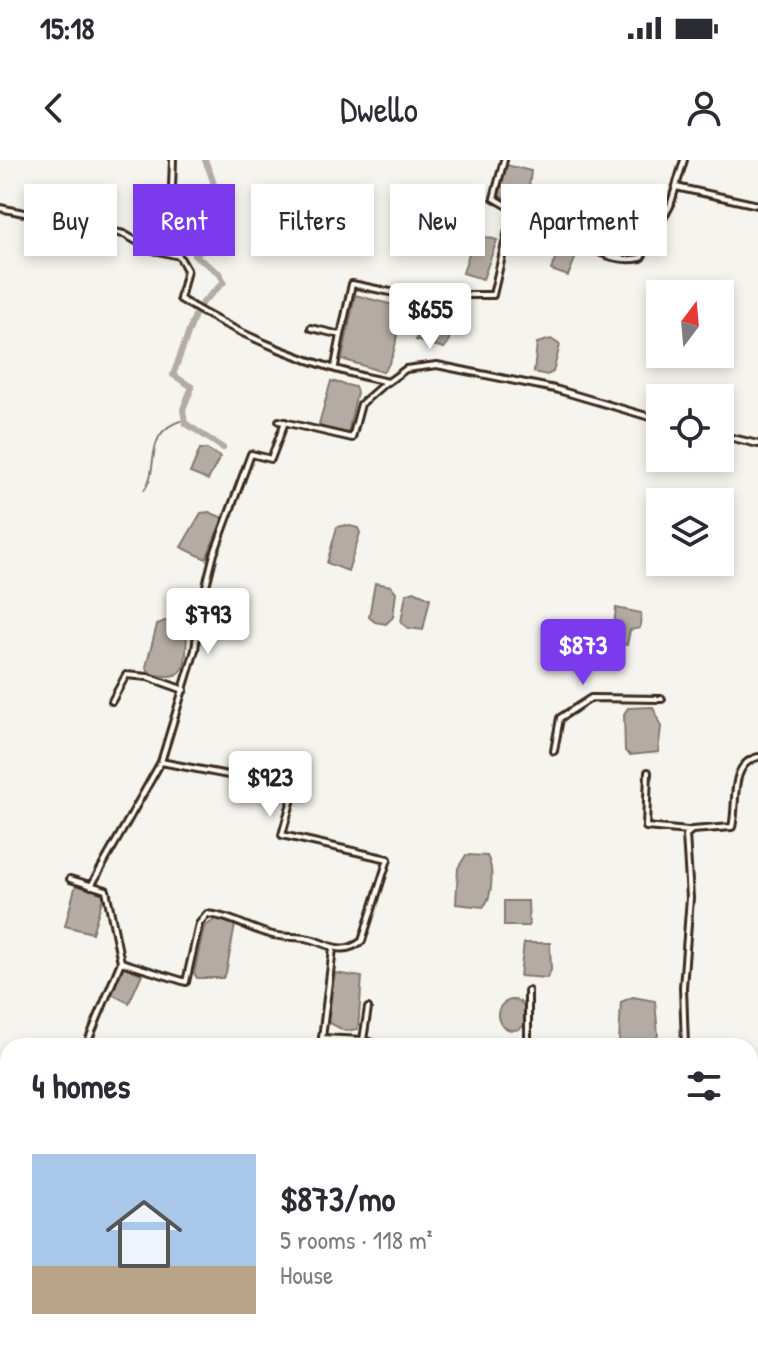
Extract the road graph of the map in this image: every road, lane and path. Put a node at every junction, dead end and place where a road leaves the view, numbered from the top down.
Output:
1 (173, 160) edge
2 (504, 160) edge
3 (684, 160) edge
4 (172, 184) edge
5 (676, 187) junction
6 (501, 202) edge
7 (758, 205) edge
8 (0, 208) edge
9 (667, 208) edge
10 (133, 239) edge
11 (179, 256) edge
12 (502, 256) edge
13 (615, 256) edge
14 (640, 256) edge
15 (311, 328) dead end
16 (341, 335) junction
17 (335, 366) junction
18 (387, 381) junction
19 (646, 416) edge
20 (734, 438) edge
21 (758, 444) edge
22 (184, 690) junction
23 (662, 699) dead end
24 (112, 701) dead end
25 (554, 751) dead end
26 (758, 757) edge
27 (161, 762) junction
28 (648, 772) dead end
29 (688, 831) junction
30 (70, 879) dead end
31 (91, 886) junction
32 (333, 949) junction
33 (121, 962) junction
34 (528, 991) dead end
35 (368, 1008) dead end
36 (89, 1038) edge
37 (322, 1038) edge
38 (363, 1038) edge
39 (528, 1038) edge
40 (685, 1038) edge

1 - 4 street
2 - 6 street
3 - 5 street
5 - 7 street
5 - 9 street
8 - 10 street
11 - 17 street
12 - 16 street
13 - 14 street
15 - 16 street
16 - 17 street
17 - 18 street
18 - 19 street
18 - 22 street
20 - 21 street
22 - 24 street
22 - 27 street
23 - 25 street
26 - 29 street
27 - 31 street
27 - 32 street
28 - 29 street
29 - 40 street
30 - 31 street
31 - 33 street
32 - 33 street
32 - 37 street
33 - 36 street
34 - 39 street
35 - 38 street

